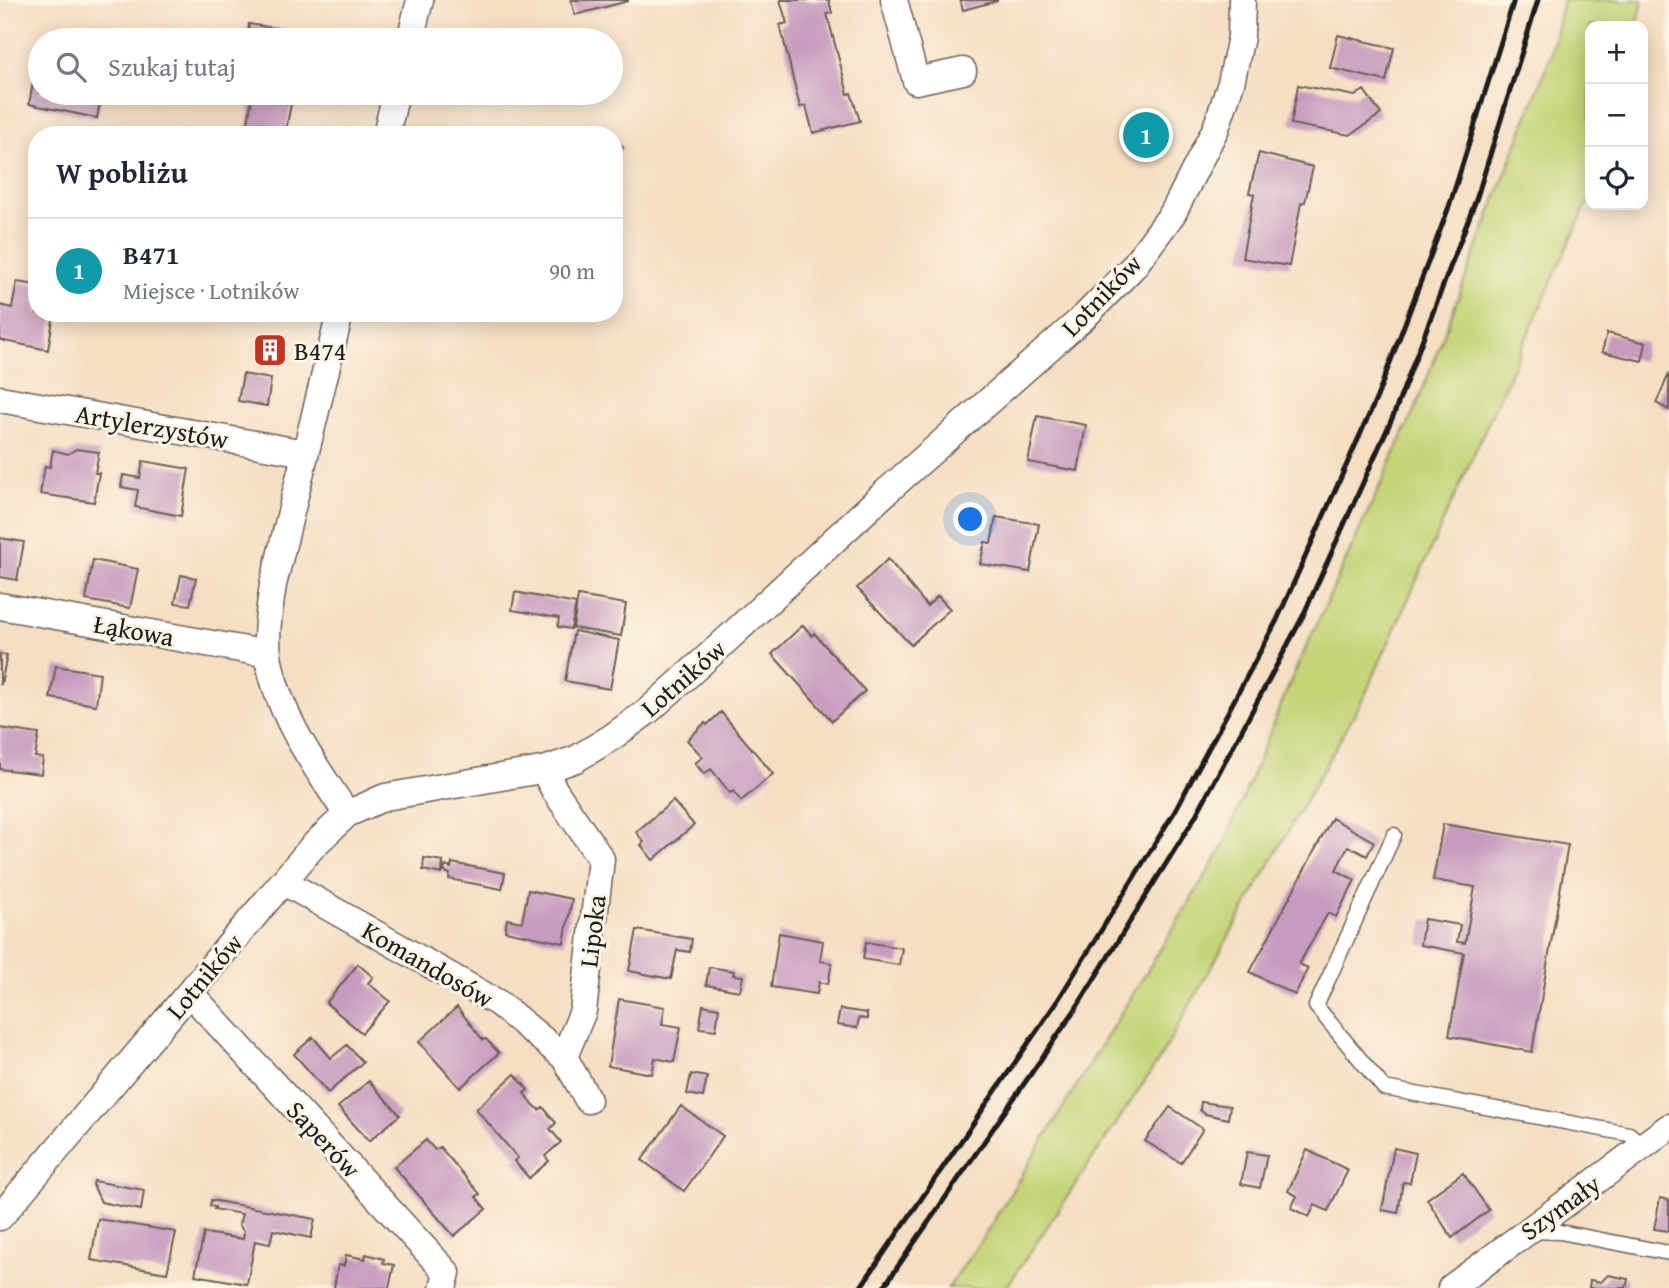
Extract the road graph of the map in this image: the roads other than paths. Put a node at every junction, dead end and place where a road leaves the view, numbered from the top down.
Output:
1 (420, 0) edge
2 (894, 0) edge
3 (1242, 0) edge
4 (413, 28) edge
5 (963, 71) dead end
6 (393, 105) edge
7 (388, 126) edge
8 (338, 322) edge
9 (0, 400) edge
10 (305, 453) junction
11 (0, 606) edge
12 (268, 654) junction
13 (548, 769) junction
14 (347, 814) junction
15 (1394, 835) dead end
16 (284, 882) junction
17 (190, 993) junction
18 (564, 1057) junction
19 (588, 1100) dead end
20 (1669, 1127) edge
21 (1644, 1146) junction
22 (0, 1217) edge
23 (1528, 1231) junction
24 (1669, 1253) edge
25 (443, 1288) edge
26 (1451, 1288) edge

1 - 4 street
2 - 5 street
3 - 13 street, Lotników
6 - 7 street
8 - 10 street
9 - 10 street, Artylerzystów
10 - 12 street
11 - 12 street, Łąkowa
12 - 14 street
13 - 14 street, Lotników
13 - 18 street, Lipoka
14 - 16 street, Lotników
15 - 21 lane
16 - 17 street, Lotników
16 - 18 street, Komandosów
17 - 22 street, Lotników
17 - 25 street, Saperów
18 - 19 street
20 - 21 street, Szymały
21 - 23 street, Szymały
23 - 24 lane
23 - 26 street, Szymały

